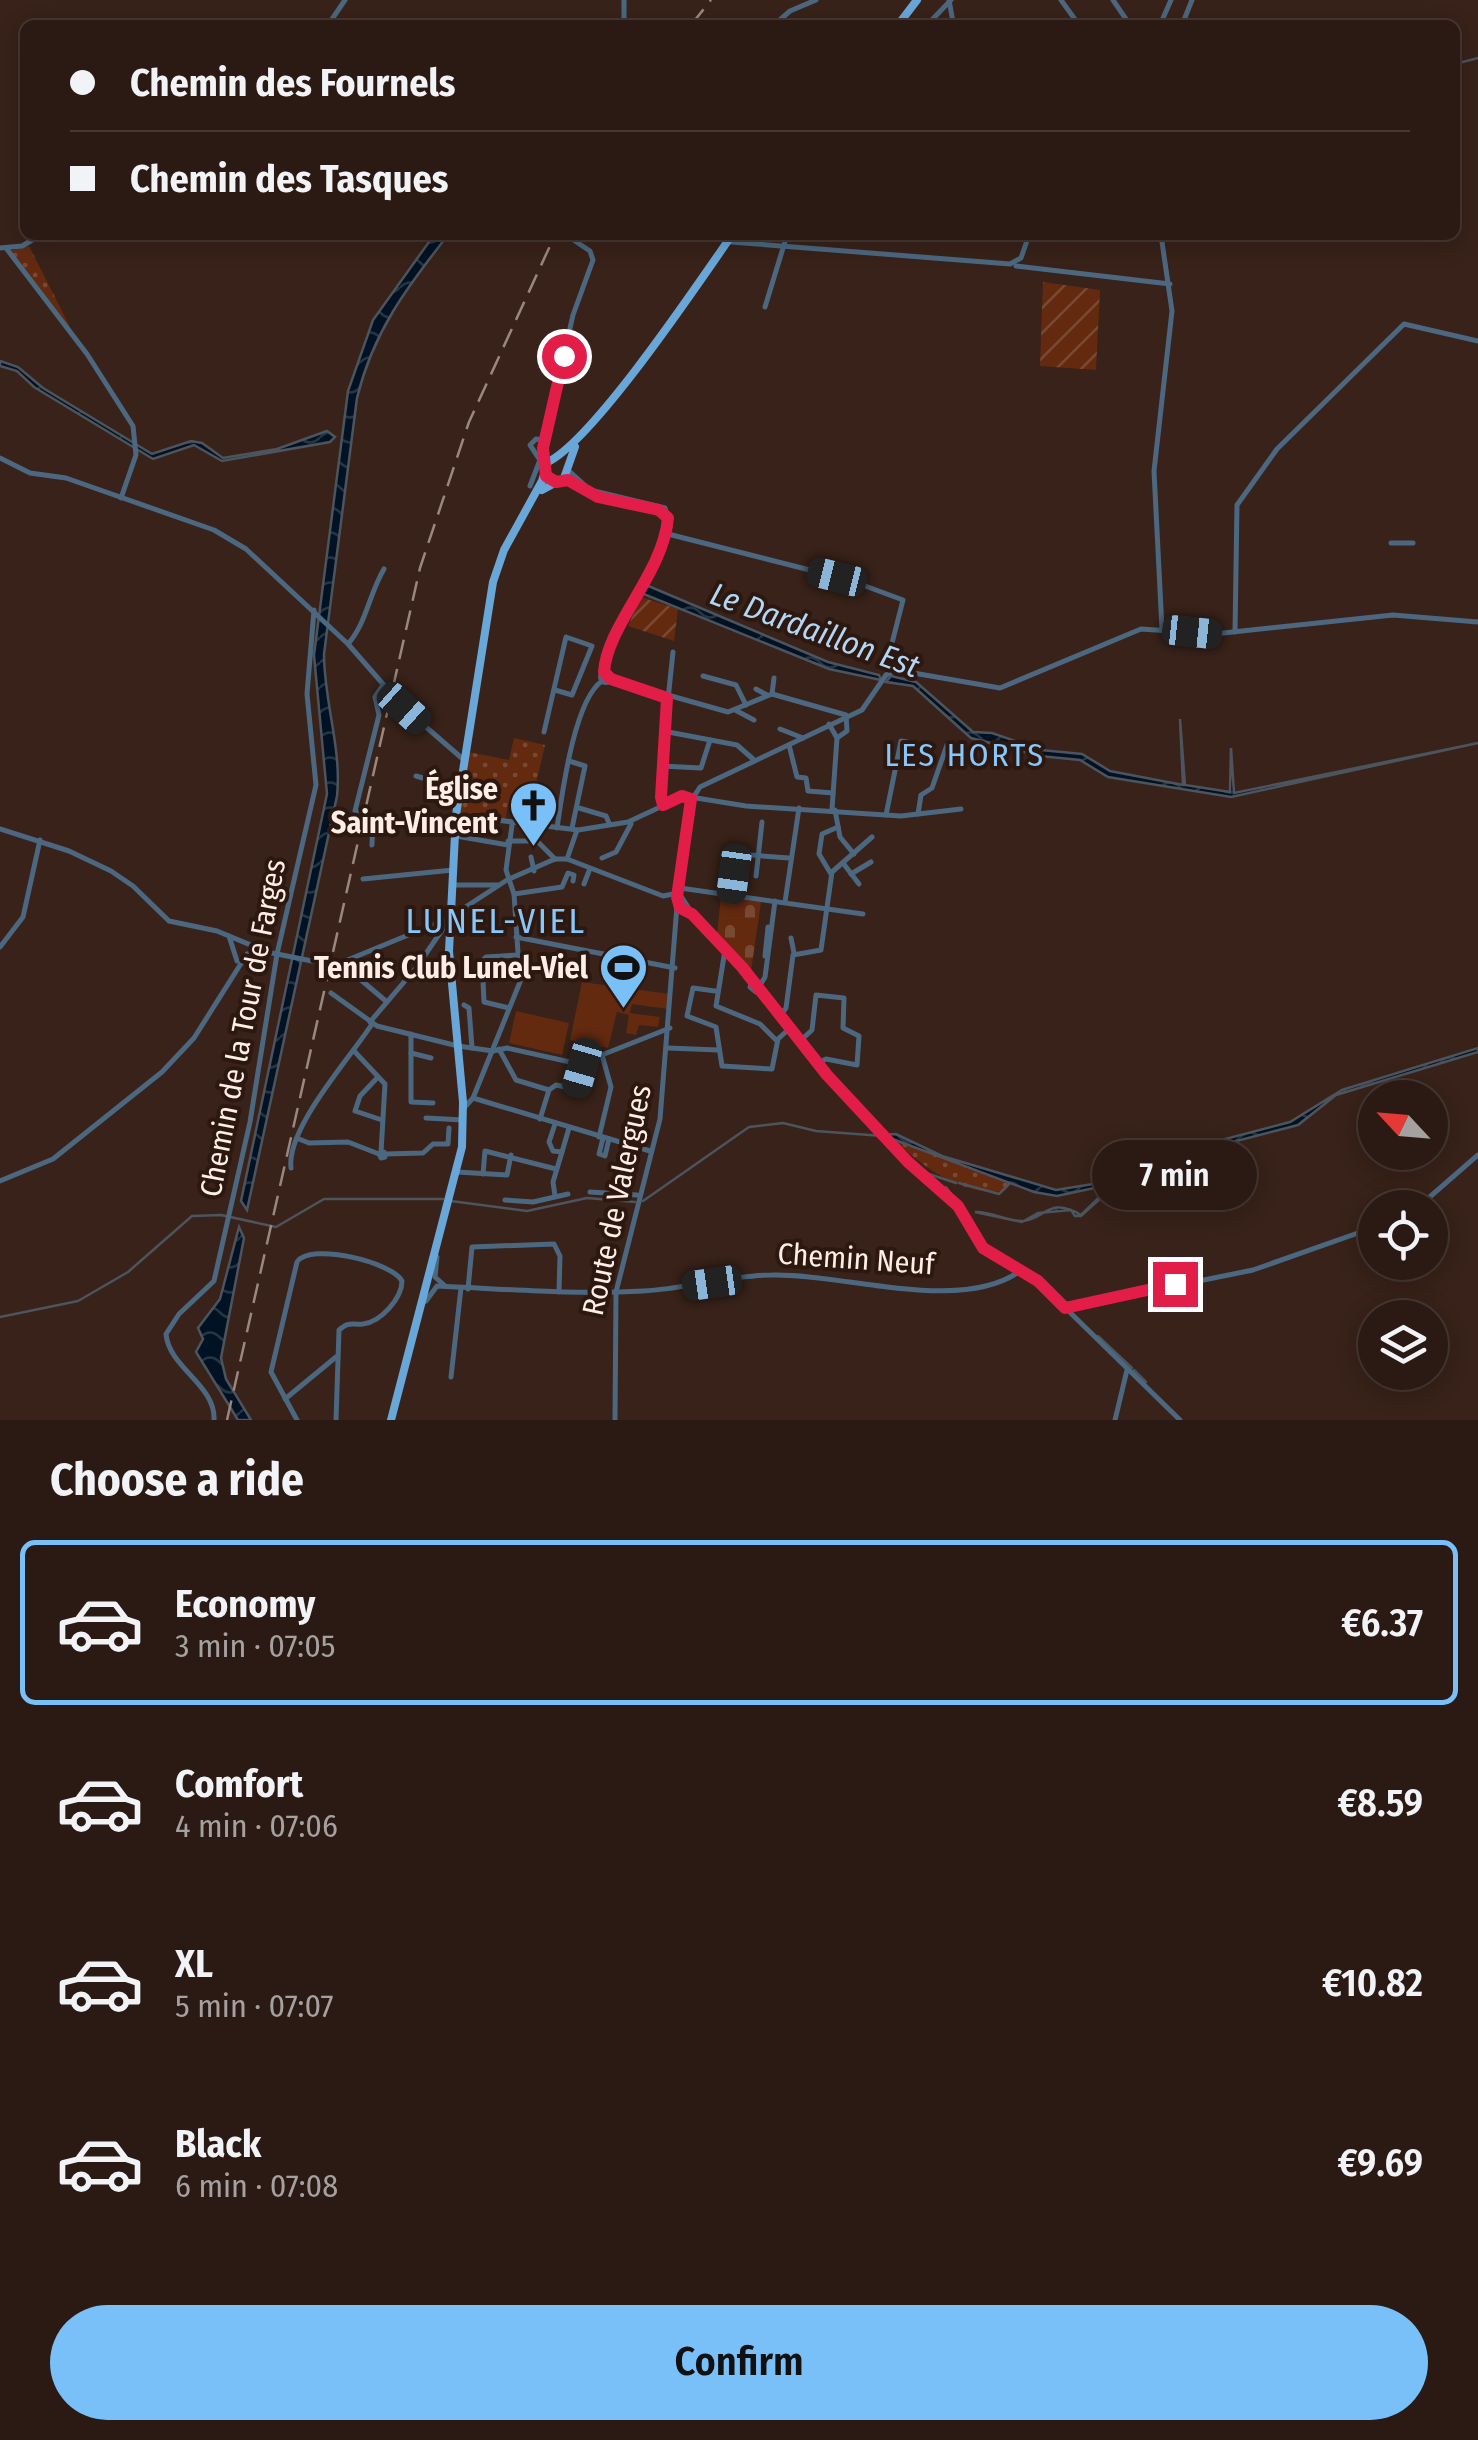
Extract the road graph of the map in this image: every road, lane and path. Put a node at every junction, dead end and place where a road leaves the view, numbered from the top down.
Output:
1 (816, 0) edge
2 (918, 0) edge
3 (950, 0) edge
4 (1060, 0) edge
5 (780, 20) edge
6 (902, 20) edge
7 (931, 20) edge
8 (1075, 20) edge
9 (32, 240) edge
10 (574, 240) edge
11 (731, 240) edge
12 (749, 240) edge
13 (785, 240) edge
14 (1027, 240) edge
15 (1162, 240) edge
16 (782, 246) junction
17 (3, 248) edge
18 (1015, 265) junction
19 (1170, 284) junction
20 (765, 307) dead end
21 (1478, 341) edge
22 (592, 422) junction
23 (545, 441) junction
24 (0, 458) edge
25 (555, 458) junction
26 (568, 468) junction
27 (545, 469) junction
28 (559, 481) junction
29 (530, 486) dead end
30 (121, 498) junction
31 (520, 517) junction
32 (668, 518) junction
33 (668, 534) junction
34 (1413, 542) dead end
35 (1391, 543) dead end
36 (384, 568) dead end
37 (315, 612) junction
38 (1478, 622) edge
39 (1162, 629) junction
40 (1235, 632) junction
41 (348, 644) junction
42 (674, 652) dead end
43 (585, 668) junction
44 (896, 670) junction
45 (602, 676) junction
46 (706, 676) dead end
47 (774, 678) dead end
48 (384, 684) junction
49 (756, 689) dead end
50 (555, 690) junction
51 (769, 694) junction
52 (667, 698) junction
53 (746, 704) junction
54 (735, 710) junction
55 (846, 716) junction
56 (754, 720) dead end
57 (830, 724) junction
58 (780, 730) dead end
59 (544, 732) dead end
60 (663, 732) junction
61 (803, 737) junction
62 (836, 738) junction
63 (710, 740) junction
64 (906, 742) dead end
65 (947, 744) dead end
66 (789, 745) junction
67 (753, 759) junction
68 (464, 760) junction
69 (568, 761) junction
70 (585, 766) junction
71 (661, 766) junction
72 (594, 768) dead end
73 (416, 776) dead end
74 (460, 789) junction
75 (834, 792) junction
76 (693, 799) junction
77 (542, 802) dead end
78 (663, 805) junction
79 (799, 807) junction
80 (579, 808) junction
81 (346, 809) dead end
82 (834, 809) junction
83 (960, 809) dead end
84 (552, 810) dead end
85 (356, 812) junction
86 (918, 814) junction
87 (371, 815) junction
88 (886, 815) junction
89 (455, 819) junction
90 (762, 822) dead end
91 (609, 824) junction
92 (631, 824) dead end
93 (512, 826) junction
94 (838, 827) junction
95 (553, 828) junction
96 (0, 829) edge
97 (574, 830) junction
98 (454, 836) junction
99 (872, 837) dead end
100 (40, 840) junction
101 (508, 843) junction
102 (372, 845) dead end
103 (854, 854) junction
104 (568, 856) junction
105 (758, 856) junction
106 (531, 857) dead end
107 (602, 858) dead end
108 (788, 858) junction
109 (554, 859) junction
110 (871, 862) dead end
111 (842, 863) junction
112 (453, 870) junction
113 (589, 870) junction
114 (534, 871) junction
115 (831, 874) junction
116 (851, 874) junction
117 (756, 876) dead end
118 (364, 879) dead end
119 (509, 879) junction
120 (574, 881) dead end
121 (584, 884) dead end
122 (860, 884) dead end
123 (452, 885) junction
124 (501, 885) junction
125 (679, 891) junction
126 (514, 894) junction
127 (731, 895) junction
128 (774, 901) junction
129 (784, 902) junction
130 (682, 906) junction
131 (826, 908) junction
132 (863, 914) dead end
133 (450, 918) junction
134 (228, 936) junction
135 (516, 938) junction
136 (791, 938) dead end
137 (246, 943) junction
138 (0, 947) edge
139 (262, 950) junction
140 (726, 950) junction
141 (794, 953) junction
142 (277, 954) junction
143 (242, 955) junction
144 (518, 955) junction
145 (342, 964) junction
146 (675, 968) junction
147 (757, 985) junction
148 (715, 991) junction
149 (331, 993) dead end
150 (387, 1002) junction
151 (464, 1005) dead end
152 (509, 1008) junction
153 (782, 1016) junction
154 (371, 1023) junction
155 (791, 1027) junction
156 (670, 1028) junction
157 (411, 1034) junction
158 (801, 1040) junction
159 (777, 1041) junction
160 (458, 1046) junction
161 (671, 1047) junction
162 (472, 1048) junction
163 (498, 1049) junction
164 (718, 1050) junction
165 (356, 1052) junction
166 (411, 1053) junction
167 (602, 1055) junction
168 (430, 1058) dead end
169 (819, 1062) junction
170 (582, 1063) junction
171 (379, 1077) junction
172 (549, 1090) junction
173 (473, 1098) junction
174 (433, 1103) dead end
175 (464, 1108) junction
176 (426, 1118) dead end
177 (540, 1119) junction
178 (382, 1120) junction
179 (464, 1120) junction
180 (555, 1124) junction
181 (449, 1128) dead end
182 (569, 1128) junction
183 (604, 1138) junction
184 (299, 1139) junction
185 (650, 1151) junction
186 (562, 1152) junction
187 (382, 1153) junction
188 (511, 1155) junction
189 (1478, 1155) edge
190 (291, 1168) dead end
191 (556, 1170) junction
192 (457, 1172) junction
193 (483, 1174) junction
194 (0, 1181) edge
195 (1438, 1190) edge
196 (590, 1192) dead end
197 (568, 1194) dead end
198 (555, 1196) junction
199 (505, 1200) dead end
200 (636, 1200) junction
201 (448, 1209) junction
202 (1358, 1233) edge
203 (437, 1257) junction
204 (1020, 1271) junction
205 (447, 1286) junction
206 (465, 1288) junction
207 (559, 1292) junction
208 (616, 1292) junction
209 (426, 1301) junction
210 (1065, 1308) junction
211 (338, 1356) junction
212 (326, 1366) junction
213 (1128, 1369) junction
214 (337, 1371) junction
215 (451, 1377) dead end
216 (285, 1400) junction
217 (214, 1420) edge
218 (297, 1420) edge
219 (336, 1420) edge
220 (394, 1420) edge
221 (615, 1420) edge
222 (1115, 1420) edge
223 (1180, 1420) edge

1 - 5 street
2 - 6 main road
3 - 7 street
4 - 8 street
9 - 17 street
10 - 23 street
11 - 22 main road
12 - 16 street
13 - 16 street
14 - 18 street
15 - 19 street
16 - 18 street
16 - 20 street
17 - 30 street
18 - 19 street
19 - 39 street
21 - 40 street
22 - 25 main road
22 - 26 main road
23 - 25 street
23 - 27 street
23 - 29 street
24 - 30 street
25 - 26 main road
25 - 27 main road
26 - 28 main road
26 - 32 street
27 - 28 main road
27 - 31 main road
28 - 31 main road
28 - 32 street
30 - 37 street
31 - 68 main road
32 - 33 street
33 - 44 street
33 - 45 street
34 - 35 street
36 - 41 street
37 - 41 street
37 - 142 street, Chemin de la Tour de Farges
38 - 40 street
39 - 40 street
39 - 44 street
41 - 48 street
42 - 52 street
43 - 45 street
43 - 50 street
43 - 50 street
44 - 55 street
45 - 52 street
45 - 69 street
46 - 53 street
47 - 51 street
48 - 68 street
48 - 85 street
49 - 51 street
50 - 59 street
51 - 53 street
51 - 55 street
52 - 54 street
52 - 60 street
53 - 54 street
54 - 56 street
55 - 57 street
55 - 62 street
57 - 61 street
57 - 62 street
58 - 61 street
60 - 63 street
60 - 71 street
61 - 66 street
61 - 67 street
62 - 75 street
63 - 67 street
63 - 71 street
64 - 88 street
65 - 86 street
66 - 67 street
66 - 75 street
67 - 76 street
68 - 74 main road
69 - 70 street
69 - 95 street
70 - 72 street
70 - 80 street
71 - 78 street
73 - 74 street
74 - 89 main road
75 - 82 street
76 - 78 street
76 - 79 street
76 - 125 street
77 - 84 street
78 - 91 street
79 - 82 street
79 - 108 street
80 - 91 street
80 - 97 street
81 - 85 street
82 - 88 street
82 - 94 street
83 - 86 street
85 - 87 street, bridge
86 - 88 street
87 - 89 street
87 - 102 street
89 - 93 street
89 - 98 main road
90 - 105 street
91 - 97 street
92 - 107 street
93 - 95 street
93 - 101 street
94 - 103 street
94 - 115 street
95 - 97 street
96 - 100 street
97 - 104 street
98 - 101 street
98 - 112 main road
99 - 103 street
100 - 134 street
100 - 138 street
101 - 109 street
101 - 119 street
103 - 111 street
104 - 109 street
104 - 113 street
105 - 108 street
105 - 117 street
105 - 127 street
106 - 114 street
108 - 129 street
109 - 114 street
110 - 116 street
111 - 115 street
111 - 116 street
112 - 118 street
112 - 123 main road
113 - 121 street
113 - 125 street
114 - 119 street
115 - 131 street
116 - 122 street
119 - 124 street
119 - 126 street
120 - 126 street
123 - 124 street
123 - 133 main road
124 - 133 street
125 - 127 street
125 - 130 street, Route de Valergues
126 - 135 street
127 - 128 street
128 - 129 street
128 - 147 street
129 - 131 street
130 - 140 street
130 - 146 street, Route de Valergues
131 - 132 street
131 - 141 street
133 - 145 street
133 - 150 street
133 - 160 main road
134 - 137 street
134 - 143 street
135 - 144 street
135 - 146 street
136 - 141 street
137 - 139 street
137 - 143 street
139 - 142 street
139 - 143 street
140 - 147 street
140 - 148 street
141 - 153 street
142 - 145 street, bridge
142 - 217 street, Chemin de la Tour de Farges
143 - 194 street
144 - 152 street
144 - 152 street
145 - 150 street
146 - 156 street, Route de Valergues
147 - 153 street
148 - 159 street
148 - 164 street
149 - 154 street
150 - 154 street
151 - 162 street
152 - 163 street
153 - 155 street
154 - 157 street
154 - 165 street
155 - 158 street
155 - 159 street
156 - 161 street, Route de Valergues
156 - 167 street
157 - 160 street
157 - 166 street
158 - 169 street
158 - 169 street
159 - 164 street
160 - 162 street
160 - 175 main road
161 - 164 street
161 - 185 street, Route de Valergues
162 - 163 street
163 - 170 street
163 - 172 street
163 - 173 street
165 - 171 street
165 - 184 street
166 - 168 street
166 - 174 street
167 - 170 street
167 - 183 street
169 - 204 street
170 - 172 street
171 - 178 street
171 - 178 street
172 - 177 street
173 - 175 street
173 - 177 street
175 - 179 main road
176 - 179 street
177 - 180 street
178 - 187 street
179 - 192 main road
180 - 182 street
180 - 186 street
181 - 187 street
182 - 183 street
182 - 186 street
183 - 185 street
184 - 187 street
184 - 190 street
185 - 200 street, Route de Valergues
186 - 191 street
188 - 191 street
188 - 193 street
188 - 193 street
189 - 195 street
191 - 198 street
192 - 193 street
192 - 201 main road
196 - 200 street
197 - 198 street
198 - 199 street
200 - 208 street, Route de Valergues
201 - 203 main road
201 - 220 main road
202 - 210 street
203 - 205 street
203 - 209 main road
204 - 208 street, Chemin Neuf
204 - 210 street
205 - 206 street, Chemin Neuf
205 - 209 street
206 - 207 street, Chemin Neuf
206 - 207 street
206 - 215 street
207 - 208 street, Chemin Neuf
208 - 221 street, Route de Valergues
209 - 220 main road
210 - 213 street
211 - 212 street
211 - 214 street
211 - 216 street
212 - 214 street
212 - 216 street
213 - 222 street
213 - 223 street
214 - 219 street
216 - 218 street

